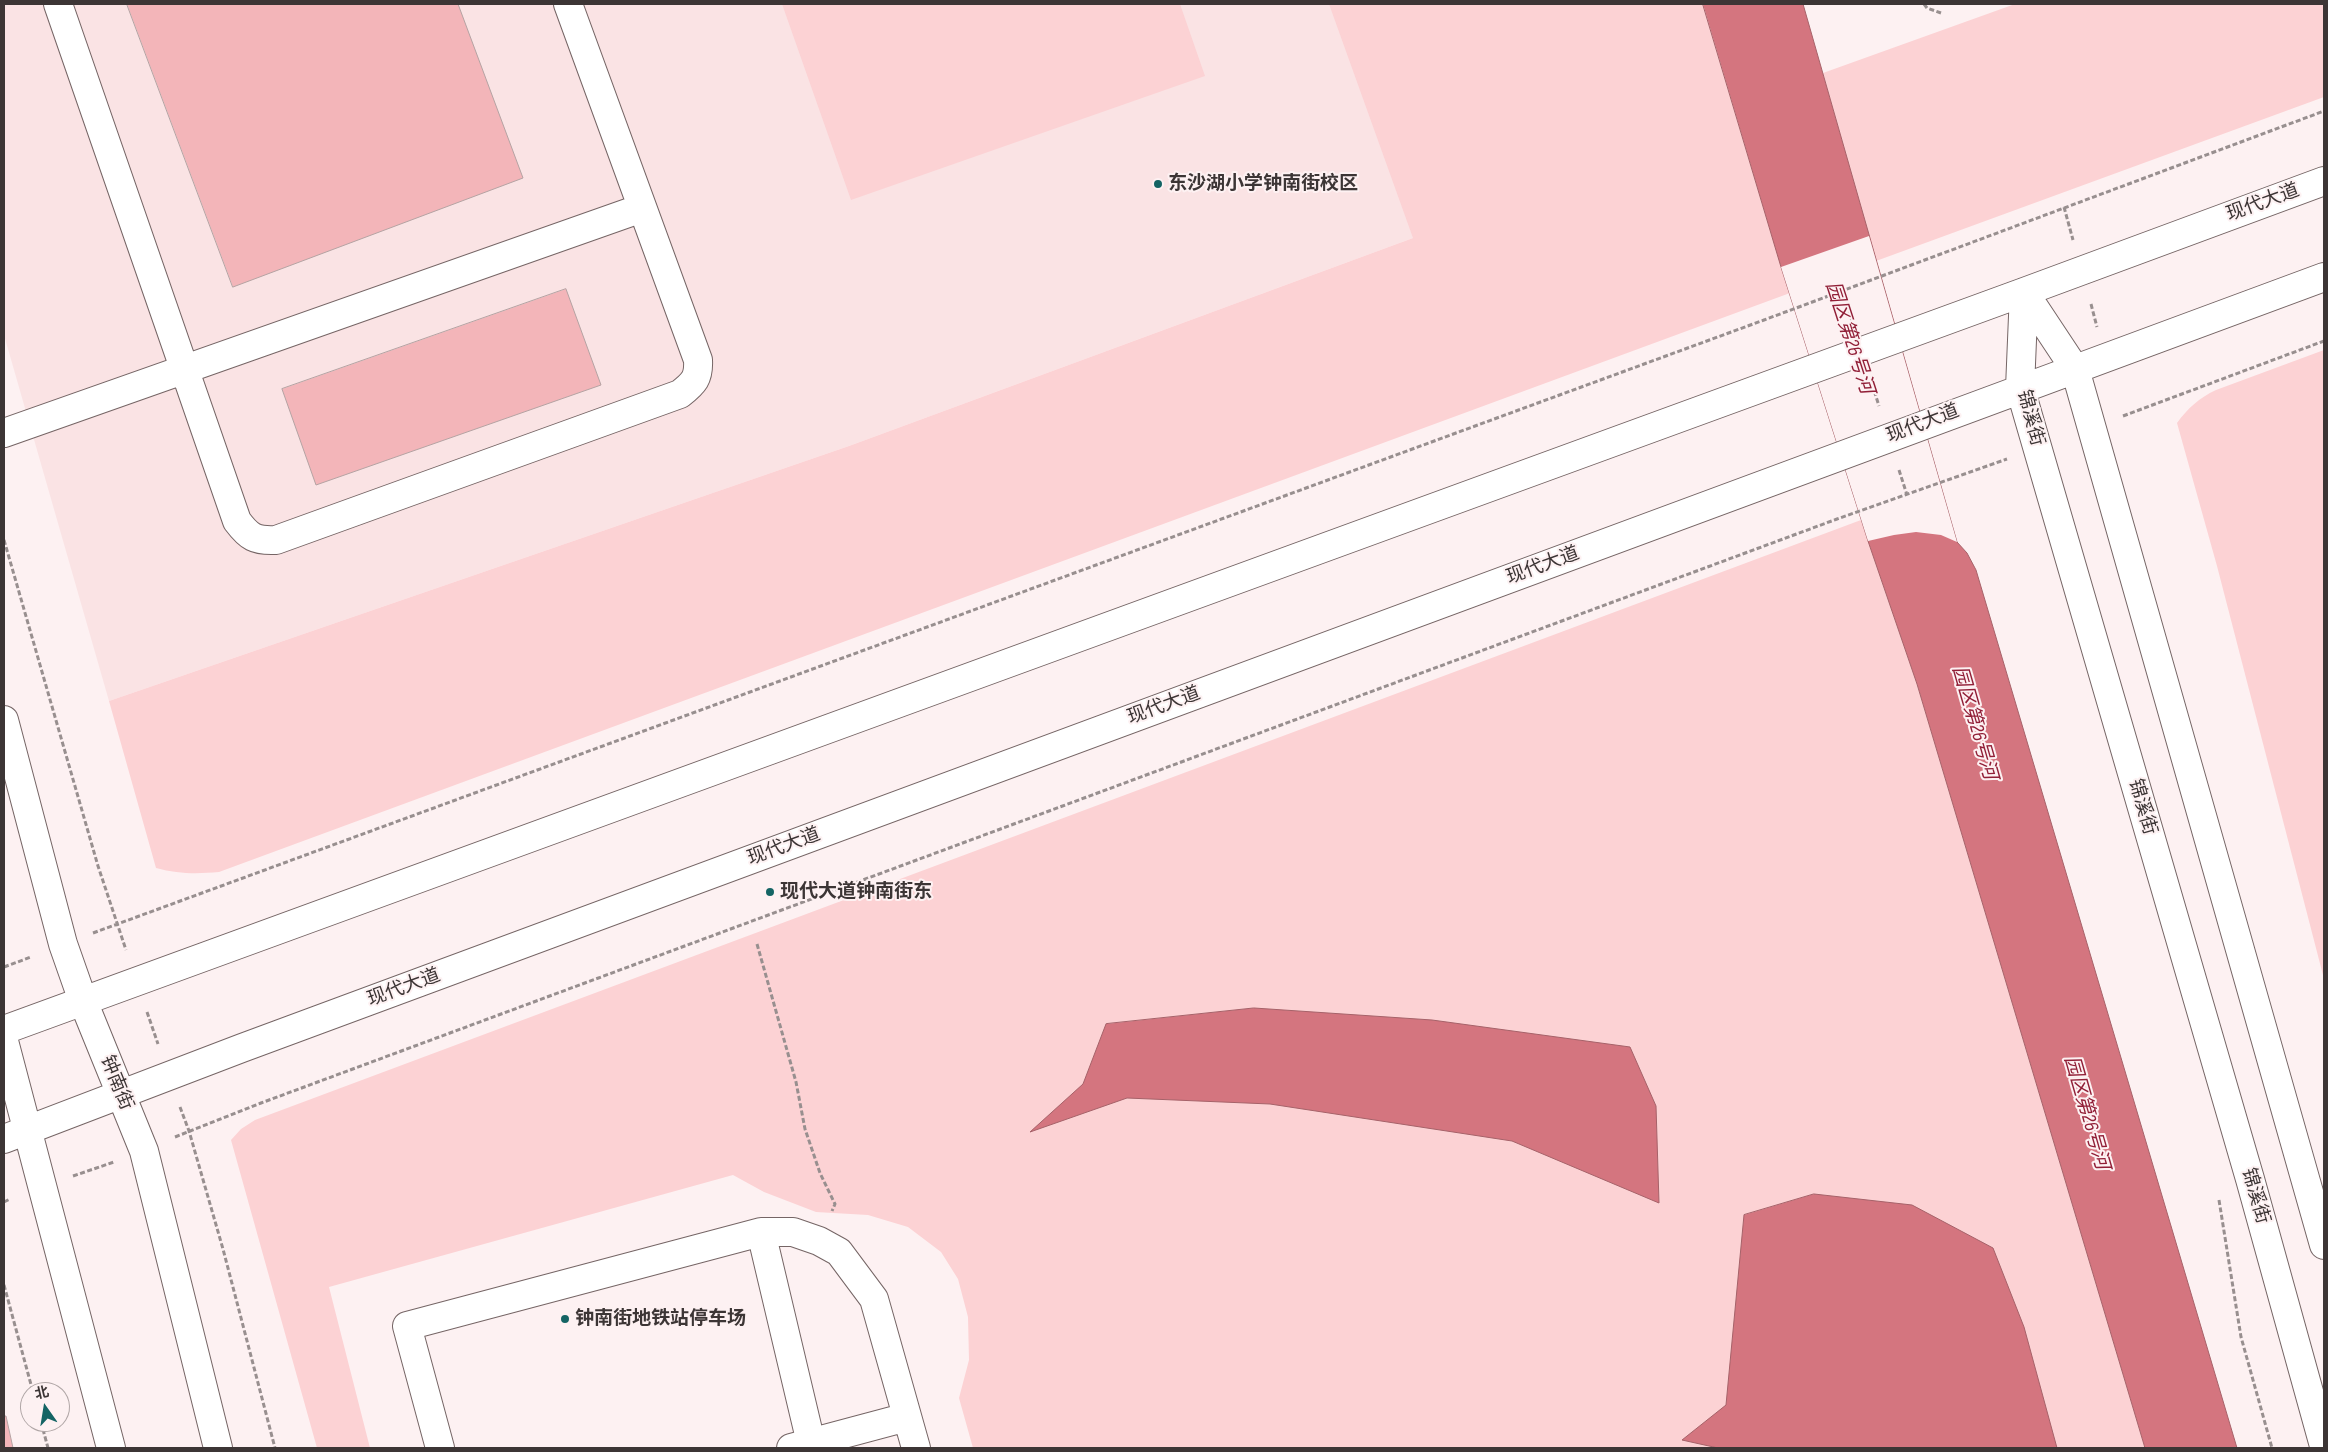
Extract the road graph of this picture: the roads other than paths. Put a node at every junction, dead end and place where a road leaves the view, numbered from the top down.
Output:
1 (58, 4) edge
2 (568, 4) edge
3 (2324, 180) edge
4 (642, 208) junction
5 (2324, 277) edge
6 (2024, 292) junction
7 (2075, 369) junction
8 (184, 370) junction
9 (2020, 388) junction
10 (4, 433) edge
11 (4, 720) edge
12 (83, 1001) junction
13 (4, 1030) edge
14 (4, 1041) edge
15 (120, 1094) junction
16 (16, 1134) edge
17 (761, 1232) junction
18 (2324, 1246) edge
19 (907, 1417) junction
20 (801, 1445) edge
21 (2324, 1446) edge
22 (111, 1448) edge
23 (218, 1448) edge
24 (440, 1448) edge
25 (916, 1448) edge

1 - 8 main road
2 - 4 main road
3 - 6 main road, 现代大道
4 - 8 main road
4 - 8 main road
5 - 7 main road, 现代大道
6 - 7 main road
6 - 9 main road, 锦溪街
6 - 12 main road, 现代大道
7 - 9 main road, 现代大道
7 - 18 main road
8 - 10 main road
9 - 15 main road, 现代大道
9 - 21 main road, 锦溪街
11 - 12 main road, 钟南街
12 - 13 main road, 现代大道
12 - 15 main road, 钟南街
14 - 16 main road
15 - 16 main road, 现代大道
15 - 23 main road, 钟南街
16 - 22 main road
17 - 19 main road
17 - 20 main road
17 - 24 main road
19 - 20 main road
19 - 25 main road

